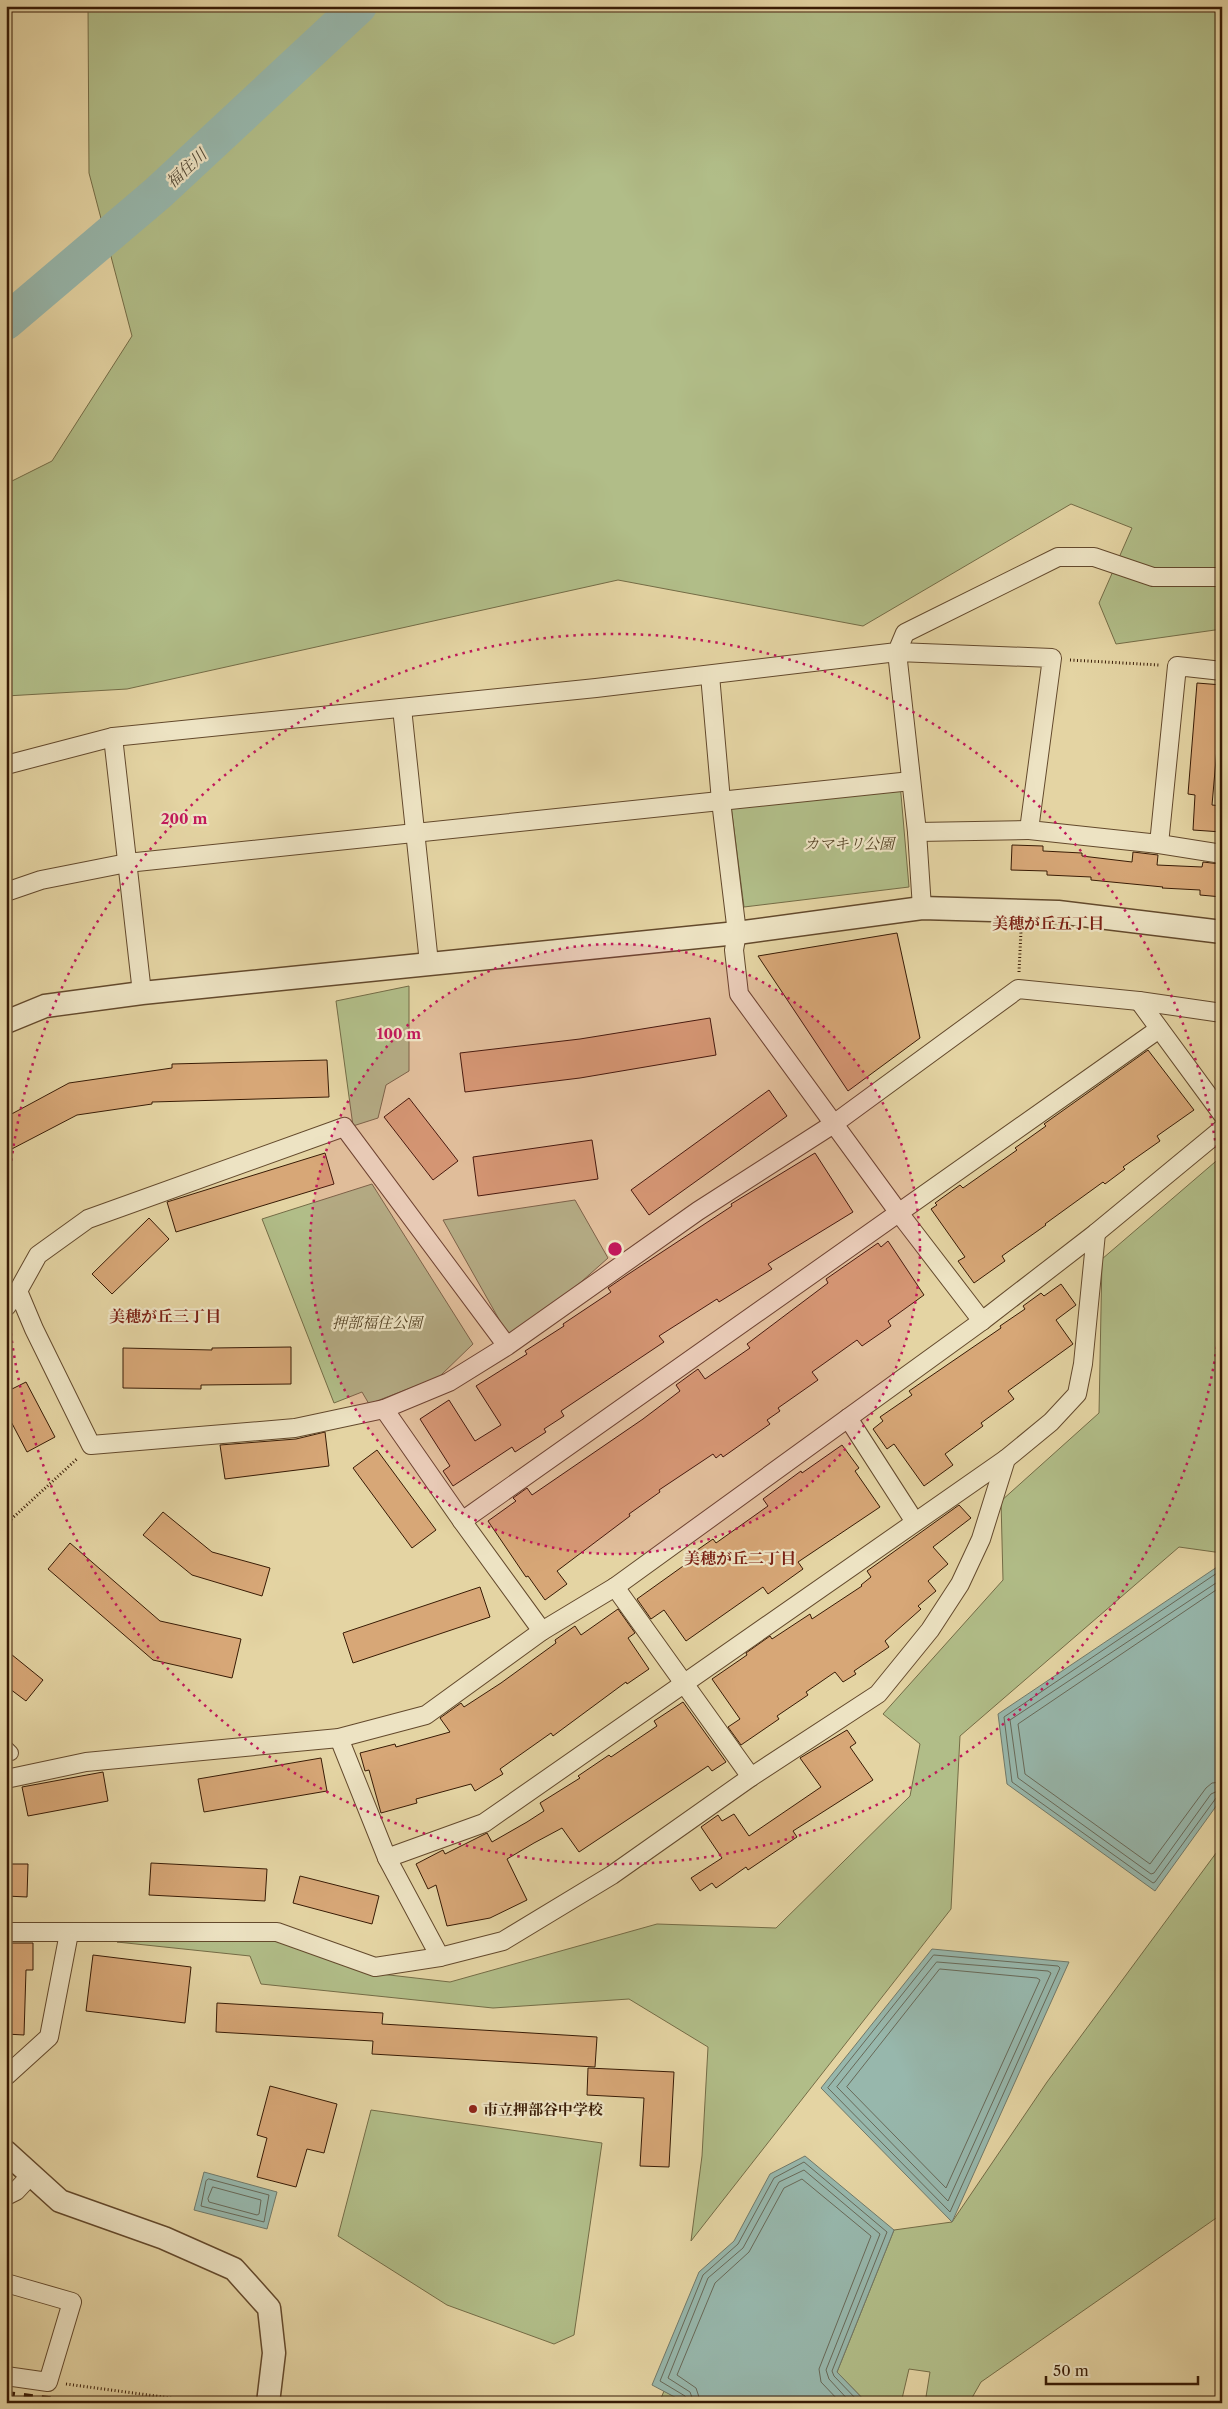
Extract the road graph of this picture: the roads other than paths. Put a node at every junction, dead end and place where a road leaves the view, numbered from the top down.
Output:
1 (1222, 577) edge
2 (897, 652) junction
3 (1222, 671) edge
4 (710, 675) junction
5 (402, 708) junction
6 (113, 737) junction
7 (6, 765) edge
8 (911, 781) junction
9 (721, 801) junction
10 (1029, 830) junction
11 (917, 832) junction
12 (414, 835) junction
13 (1159, 844) junction
14 (1222, 854) edge
15 (127, 863) junction
16 (6, 892) edge
17 (922, 908) junction
18 (1222, 932) edge
19 (737, 933) junction
20 (429, 963) junction
21 (142, 993) junction
22 (1139, 1001) junction
23 (1222, 1013) edge
24 (6, 1022) edge
25 (1159, 1029) junction
26 (1222, 1114) edge
27 (835, 1123) junction
28 (1222, 1129) edge
29 (899, 1213) junction
30 (1096, 1234) junction
31 (18, 1291) junction
32 (6, 1307) edge
33 (982, 1321) junction
34 (506, 1346) junction
35 (384, 1409) junction
36 (848, 1418) junction
37 (1006, 1459) junction
38 (462, 1522) junction
39 (915, 1522) junction
40 (614, 1587) junction
41 (542, 1631) junction
42 (683, 1683) junction
43 (339, 1738) junction
44 (751, 1777) junction
45 (6, 1779) edge
46 (387, 1858) junction
47 (6, 1932) edge
48 (69, 1933) junction
49 (440, 1957) junction
50 (6, 2076) edge
51 (6, 2152) edge
52 (31, 2175) junction
53 (6, 2196) edge
54 (6, 2283) edge
55 (6, 2376) edge
56 (268, 2403) edge

1 - 2 street
2 - 4 street
2 - 8 street
2 - 10 street
3 - 13 street
4 - 5 street
4 - 9 street
5 - 6 street
5 - 12 street
6 - 7 street
6 - 15 street
8 - 9 street
8 - 11 street
9 - 12 street
9 - 19 street
10 - 11 street
10 - 13 street
11 - 17 street
12 - 15 street
12 - 20 street
13 - 14 street
15 - 16 street
15 - 21 street
17 - 18 street
17 - 19 street
19 - 20 street
19 - 27 street
20 - 21 street
21 - 24 street
22 - 23 street
22 - 25 street
22 - 27 street
25 - 26 street
25 - 29 street
27 - 29 street
27 - 34 street
28 - 30 street
29 - 33 street
29 - 38 street
30 - 33 street
30 - 37 street
31 - 32 street
31 - 34 street
31 - 35 street
33 - 36 street
34 - 35 street
35 - 38 street
36 - 39 street
36 - 40 street
37 - 39 street
37 - 44 street
38 - 41 street
39 - 42 street
40 - 41 street
40 - 42 street
41 - 43 street
42 - 44 street
42 - 46 street
43 - 45 street
43 - 46 street
44 - 49 street
46 - 49 street
47 - 48 street
48 - 49 street
48 - 50 street
51 - 52 street
52 - 53 street
52 - 56 street
54 - 55 street

